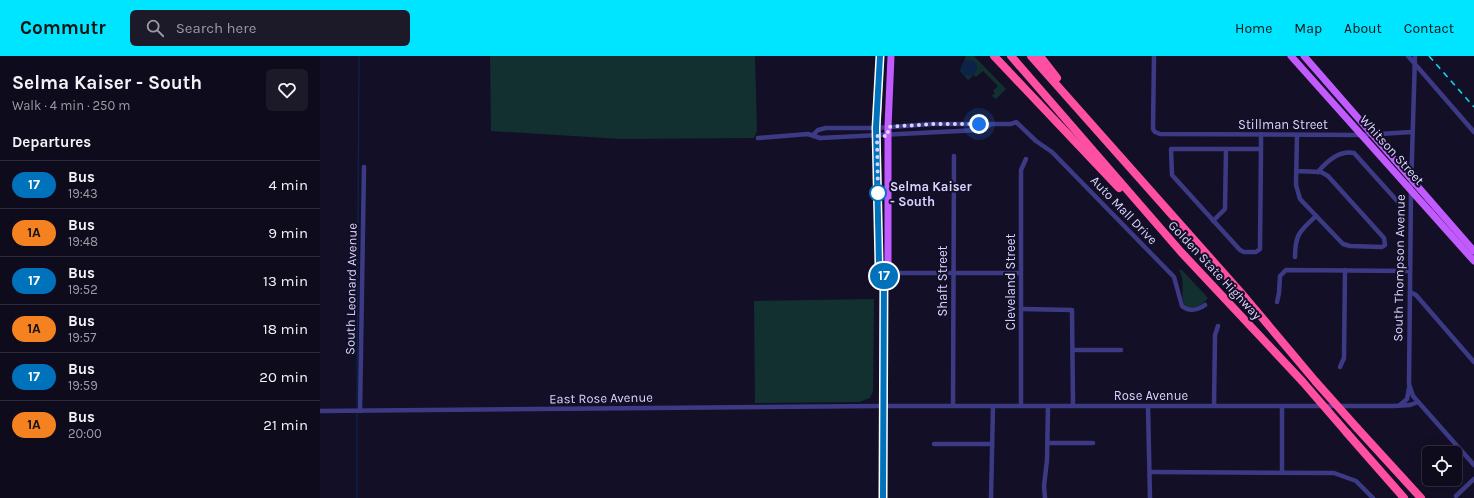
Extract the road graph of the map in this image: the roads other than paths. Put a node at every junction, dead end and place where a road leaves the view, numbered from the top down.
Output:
1 (880, 56) edge
2 (891, 56) edge
3 (994, 56) edge
4 (1011, 56) edge
5 (1031, 56) edge
6 (1040, 56) edge
7 (1154, 56) edge
8 (1291, 56) edge
9 (1304, 56) edge
10 (1408, 56) edge
11 (1415, 56) edge
12 (1414, 63) junction
13 (1302, 68) junction
14 (1332, 88) junction
15 (991, 124) junction
16 (888, 127) junction
17 (876, 128) junction
18 (1095, 130) junction
19 (1412, 132) junction
20 (1474, 132) edge
21 (1261, 134) junction
22 (1373, 134) junction
23 (813, 135) junction
24 (1297, 135) junction
25 (1362, 135) junction
26 (877, 136) junction
27 (888, 136) junction
28 (758, 138) dead end
29 (1226, 149) junction
30 (1261, 149) junction
31 (954, 156) dead end
32 (1026, 159) dead end
33 (364, 167) dead end
34 (1296, 171) junction
35 (1318, 172) junction
36 (1411, 179) junction
37 (1411, 189) junction
38 (1399, 203) dead end
39 (1316, 216) junction
40 (1213, 221) junction
41 (1474, 251) edge
42 (1181, 252) junction
43 (1295, 257) dead end
44 (1474, 261) edge
45 (1345, 270) junction
46 (1410, 271) junction
47 (884, 272) junction
48 (953, 273) junction
49 (1020, 273) junction
50 (1410, 292) junction
51 (1277, 302) dead end
52 (1205, 305) dead end
53 (1021, 309) junction
54 (1218, 326) dead end
55 (1073, 350) junction
56 (1121, 350) dead end
57 (1474, 362) edge
58 (1340, 367) dead end
59 (1409, 384) junction
60 (1418, 402) junction
61 (882, 406) junction
62 (953, 406) junction
63 (993, 406) junction
64 (1020, 406) junction
65 (1048, 406) junction
66 (1073, 406) junction
67 (1148, 406) junction
68 (1214, 406) junction
69 (1282, 406) junction
70 (1394, 406) junction
71 (320, 411) edge
72 (360, 411) junction
73 (1048, 443) junction
74 (1093, 443) dead end
75 (934, 444) dead end
76 (992, 444) junction
77 (1474, 465) edge
78 (1150, 472) junction
79 (1282, 472) junction
80 (1474, 479) edge
81 (1456, 496) dead end
82 (883, 498) edge
83 (991, 498) edge
84 (1045, 498) edge
85 (1150, 498) edge
86 (1373, 498) edge
87 (1404, 498) edge
88 (1421, 498) edge

1 - 17 main road
2 - 16 main road
3 - 42 highway
4 - 42 highway, Golden State Highway
5 - 18 highway, Golden State Highway
6 - 18 highway
7 - 21 street, Stillman Street
8 - 13 main road, Whitson Street
9 - 14 main road, Whitson Street
10 - 12 street
11 - 12 street, South Thompson Avenue
12 - 19 street, South Thompson Avenue
12 - 20 street
13 - 14 main road
13 - 25 main road, Whitson Street
14 - 22 main road, Whitson Street
15 - 16 street
15 - 27 street
15 - 52 street, Auto Mall Drive
16 - 17 street
16 - 27 main road
17 - 23 street
17 - 26 main road
18 - 88 highway, Golden State Highway, bridge
19 - 22 street, Stillman Street
19 - 36 street, South Thompson Avenue
21 - 24 street, Stillman Street
21 - 30 street
22 - 25 street, Stillman Street
22 - 36 main road, Whitson Street
23 - 26 street
23 - 28 street
24 - 25 street, Stillman Street
24 - 34 street
25 - 37 main road, Whitson Street
26 - 27 street
26 - 47 main road
27 - 47 main road
29 - 30 street
29 - 40 street
29 - 40 street
30 - 40 street
31 - 48 street, Shaft Street
32 - 49 street, Cleveland Street
33 - 72 street, South Leonard Avenue
34 - 35 street
34 - 39 street
35 - 38 street
35 - 39 street
36 - 37 street, South Thompson Avenue
36 - 41 main road, Whitson Street
37 - 44 main road, Whitson Street
37 - 46 street, South Thompson Avenue
39 - 43 street
42 - 87 highway, Golden State Highway, bridge
45 - 46 street
45 - 51 street
45 - 58 street
46 - 50 street, South Thompson Avenue
47 - 48 street
47 - 61 main road
48 - 49 street
48 - 62 street, Shaft Street
49 - 53 street, Cleveland Street
50 - 57 street
50 - 59 street, South Thompson Avenue
53 - 55 street
53 - 64 street, Cleveland Street
54 - 68 street
55 - 56 street
55 - 66 street
59 - 60 street, South Thompson Avenue
59 - 70 street, South Thompson Avenue
60 - 70 street, Rose Avenue
60 - 77 street, South Thompson Avenue
61 - 62 street, Rose Avenue
61 - 72 street, East Rose Avenue
61 - 82 main road
62 - 63 street, Rose Avenue
63 - 64 street, Rose Avenue
63 - 76 street
64 - 65 street, Rose Avenue
65 - 66 street, Rose Avenue
65 - 73 street
66 - 67 street, Rose Avenue
67 - 68 street, Rose Avenue
67 - 78 street
68 - 69 street, Rose Avenue
69 - 70 street, Rose Avenue
69 - 79 street
71 - 72 street, East Rose Avenue
73 - 74 street
73 - 84 street
75 - 76 street
76 - 83 street
78 - 79 street
78 - 85 street
79 - 86 street
80 - 81 street

